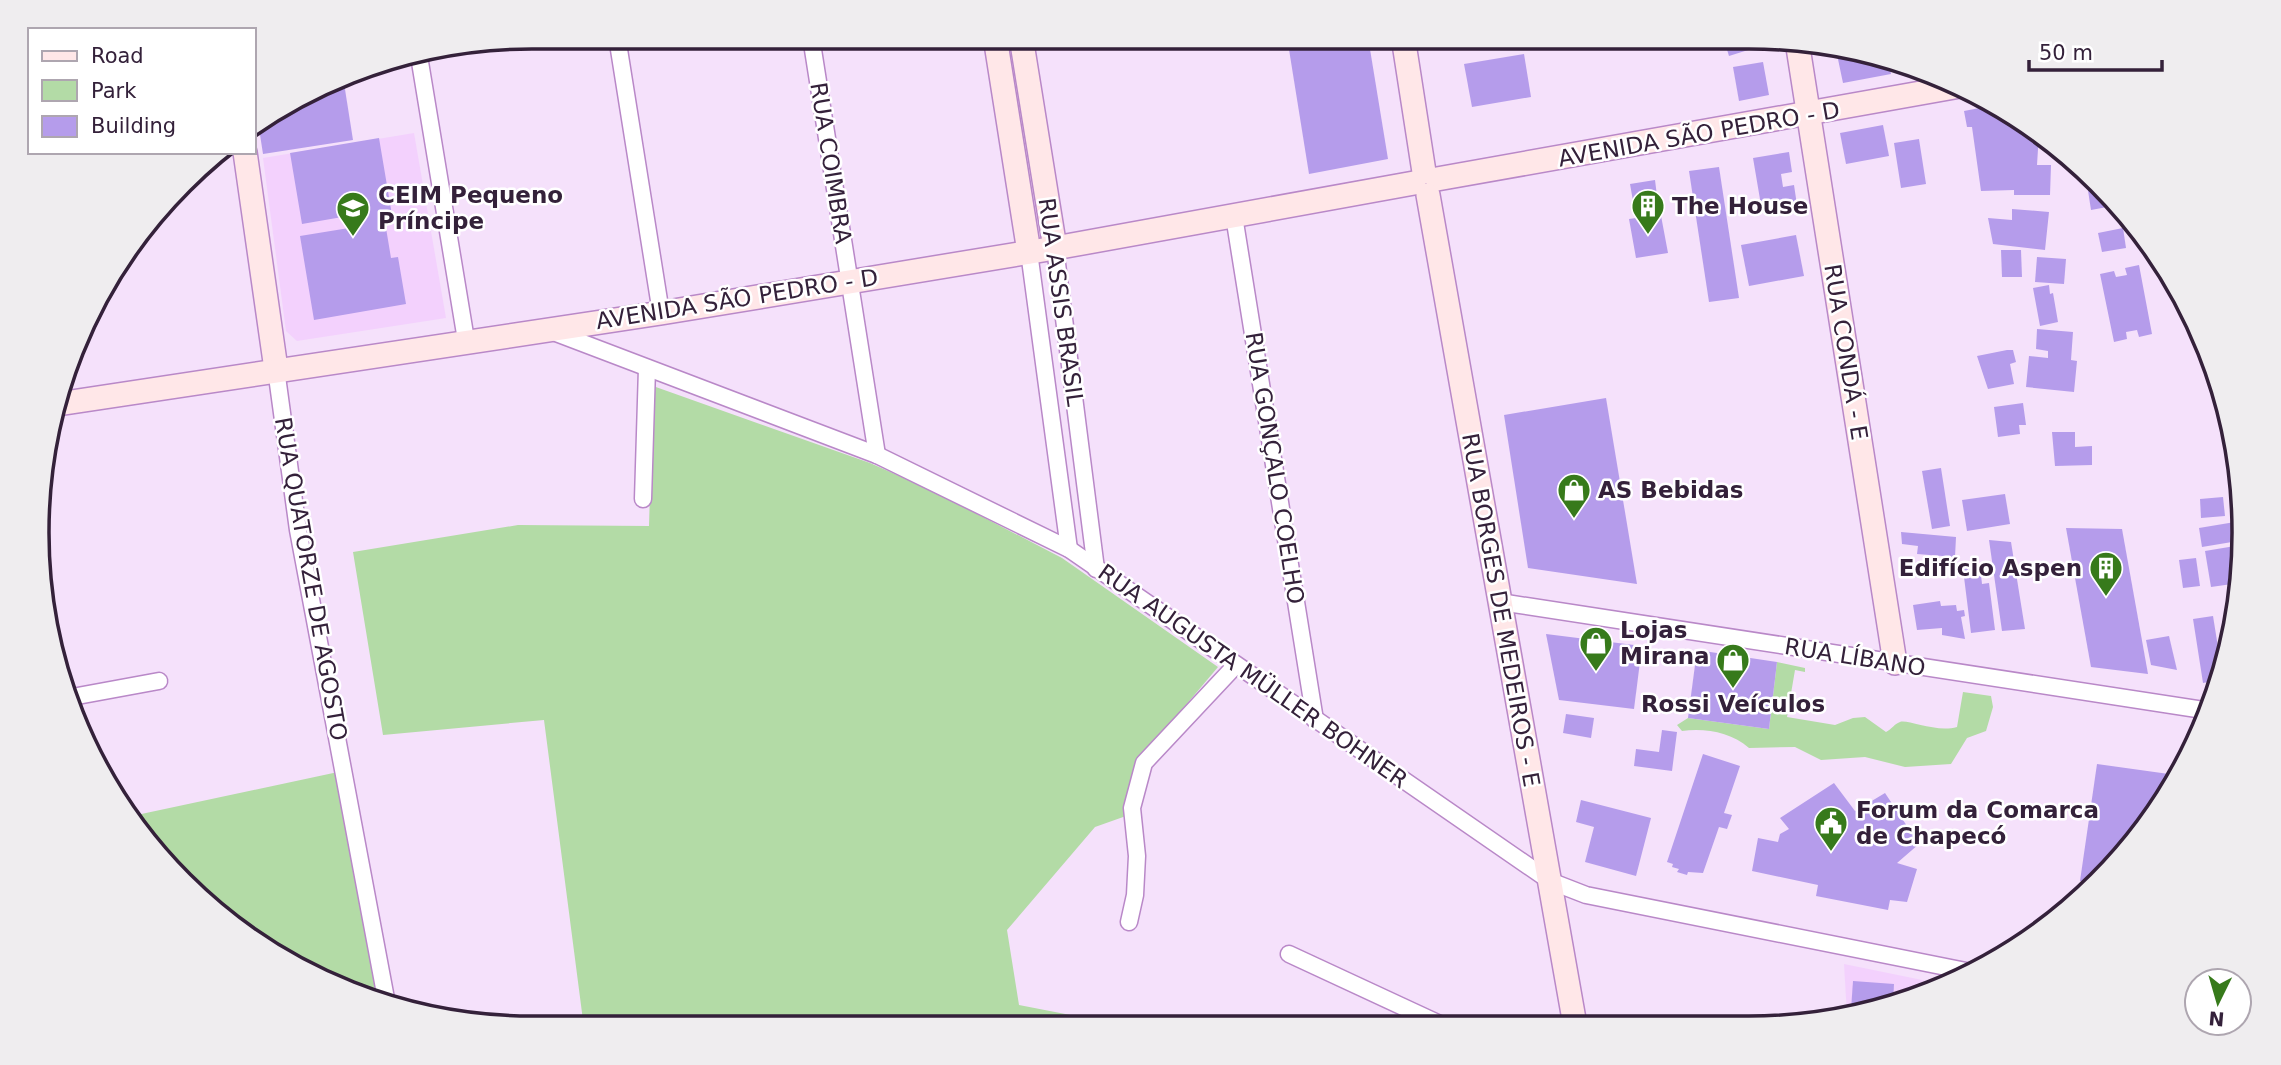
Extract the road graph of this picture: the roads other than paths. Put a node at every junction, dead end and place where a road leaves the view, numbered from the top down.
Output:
1 (619, 49) edge
2 (813, 49) edge
3 (997, 49) edge
4 (1021, 49) edge
5 (1023, 49) edge
6 (1405, 49) edge
7 (1799, 52) edge
8 (420, 62) edge
9 (999, 62) junction
10 (1942, 90) edge
11 (1809, 115) junction
12 (245, 154) edge
13 (1426, 182) junction
14 (1234, 216) junction
15 (1055, 248) junction
16 (1029, 252) junction
17 (850, 281) junction
18 (661, 313) junction
19 (546, 329) junction
20 (466, 340) junction
21 (647, 368) junction
22 (276, 369) junction
23 (66, 403) edge
24 (877, 455) junction
25 (643, 499) dead end
26 (1069, 549) junction
27 (1096, 569) junction
28 (1500, 602) junction
29 (1895, 663) junction
30 (1236, 666) junction
31 (159, 681) dead end
32 (78, 696) edge
33 (2198, 709) edge
34 (1315, 720) junction
35 (1550, 881) junction
36 (1129, 922) dead end
37 (1289, 954) dead end
38 (1952, 971) edge
39 (385, 993) edge
40 (1423, 1016) edge
41 (1573, 1016) edge

1 - 18 street
2 - 17 street, RUA COIMBRA
3 - 9 street, RUA ASSIS BRASIL
4 - 9 street
5 - 15 street, RUA ASSIS BRASIL
6 - 13 street, RUA BORGES DE MEDEIROS - E
7 - 11 street, RUA CONDÁ - E
8 - 20 street
9 - 16 street, RUA ASSIS BRASIL
10 - 11 street, AVENIDA SÃO PEDRO - D
11 - 13 street, AVENIDA SÃO PEDRO - D
11 - 29 street, RUA CONDÁ - E
12 - 22 street, RUA QUATORZE DE AGOSTO
13 - 14 street, AVENIDA SÃO PEDRO - D
13 - 28 street, RUA BORGES DE MEDEIROS - E
14 - 15 street, AVENIDA SÃO PEDRO - D
14 - 34 street, RUA GONÇALO COELHO
15 - 16 street, AVENIDA SÃO PEDRO - D
15 - 27 street, RUA ASSIS BRASIL
16 - 17 street, AVENIDA SÃO PEDRO - D
16 - 26 street, RUA ASSIS BRASIL
17 - 18 street, AVENIDA SÃO PEDRO - D
17 - 24 street, RUA COIMBRA
18 - 19 street, AVENIDA SÃO PEDRO - D
19 - 20 street, AVENIDA SÃO PEDRO - D
19 - 21 street, RUA AUGUSTA MÜLLER BOHNER
20 - 22 street, AVENIDA SÃO PEDRO - D
21 - 24 street, RUA AUGUSTA MÜLLER BOHNER
21 - 25 street
22 - 23 street, AVENIDA SÃO PEDRO - D
22 - 39 street, RUA QUATORZE DE AGOSTO
24 - 26 street, RUA AUGUSTA MÜLLER BOHNER
26 - 27 street, RUA AUGUSTA MÜLLER BOHNER
27 - 30 street, RUA AUGUSTA MÜLLER BOHNER
28 - 29 street, RUA LÍBANO
28 - 35 street, RUA BORGES DE MEDEIROS - E
29 - 33 street, RUA LÍBANO
30 - 34 street, RUA AUGUSTA MÜLLER BOHNER
30 - 36 street
31 - 32 street
34 - 35 street, RUA AUGUSTA MÜLLER BOHNER
35 - 38 street, RUA AUGUSTA MÜLLER BOHNER
35 - 41 street, RUA BORGES DE MEDEIROS - E
37 - 40 street

